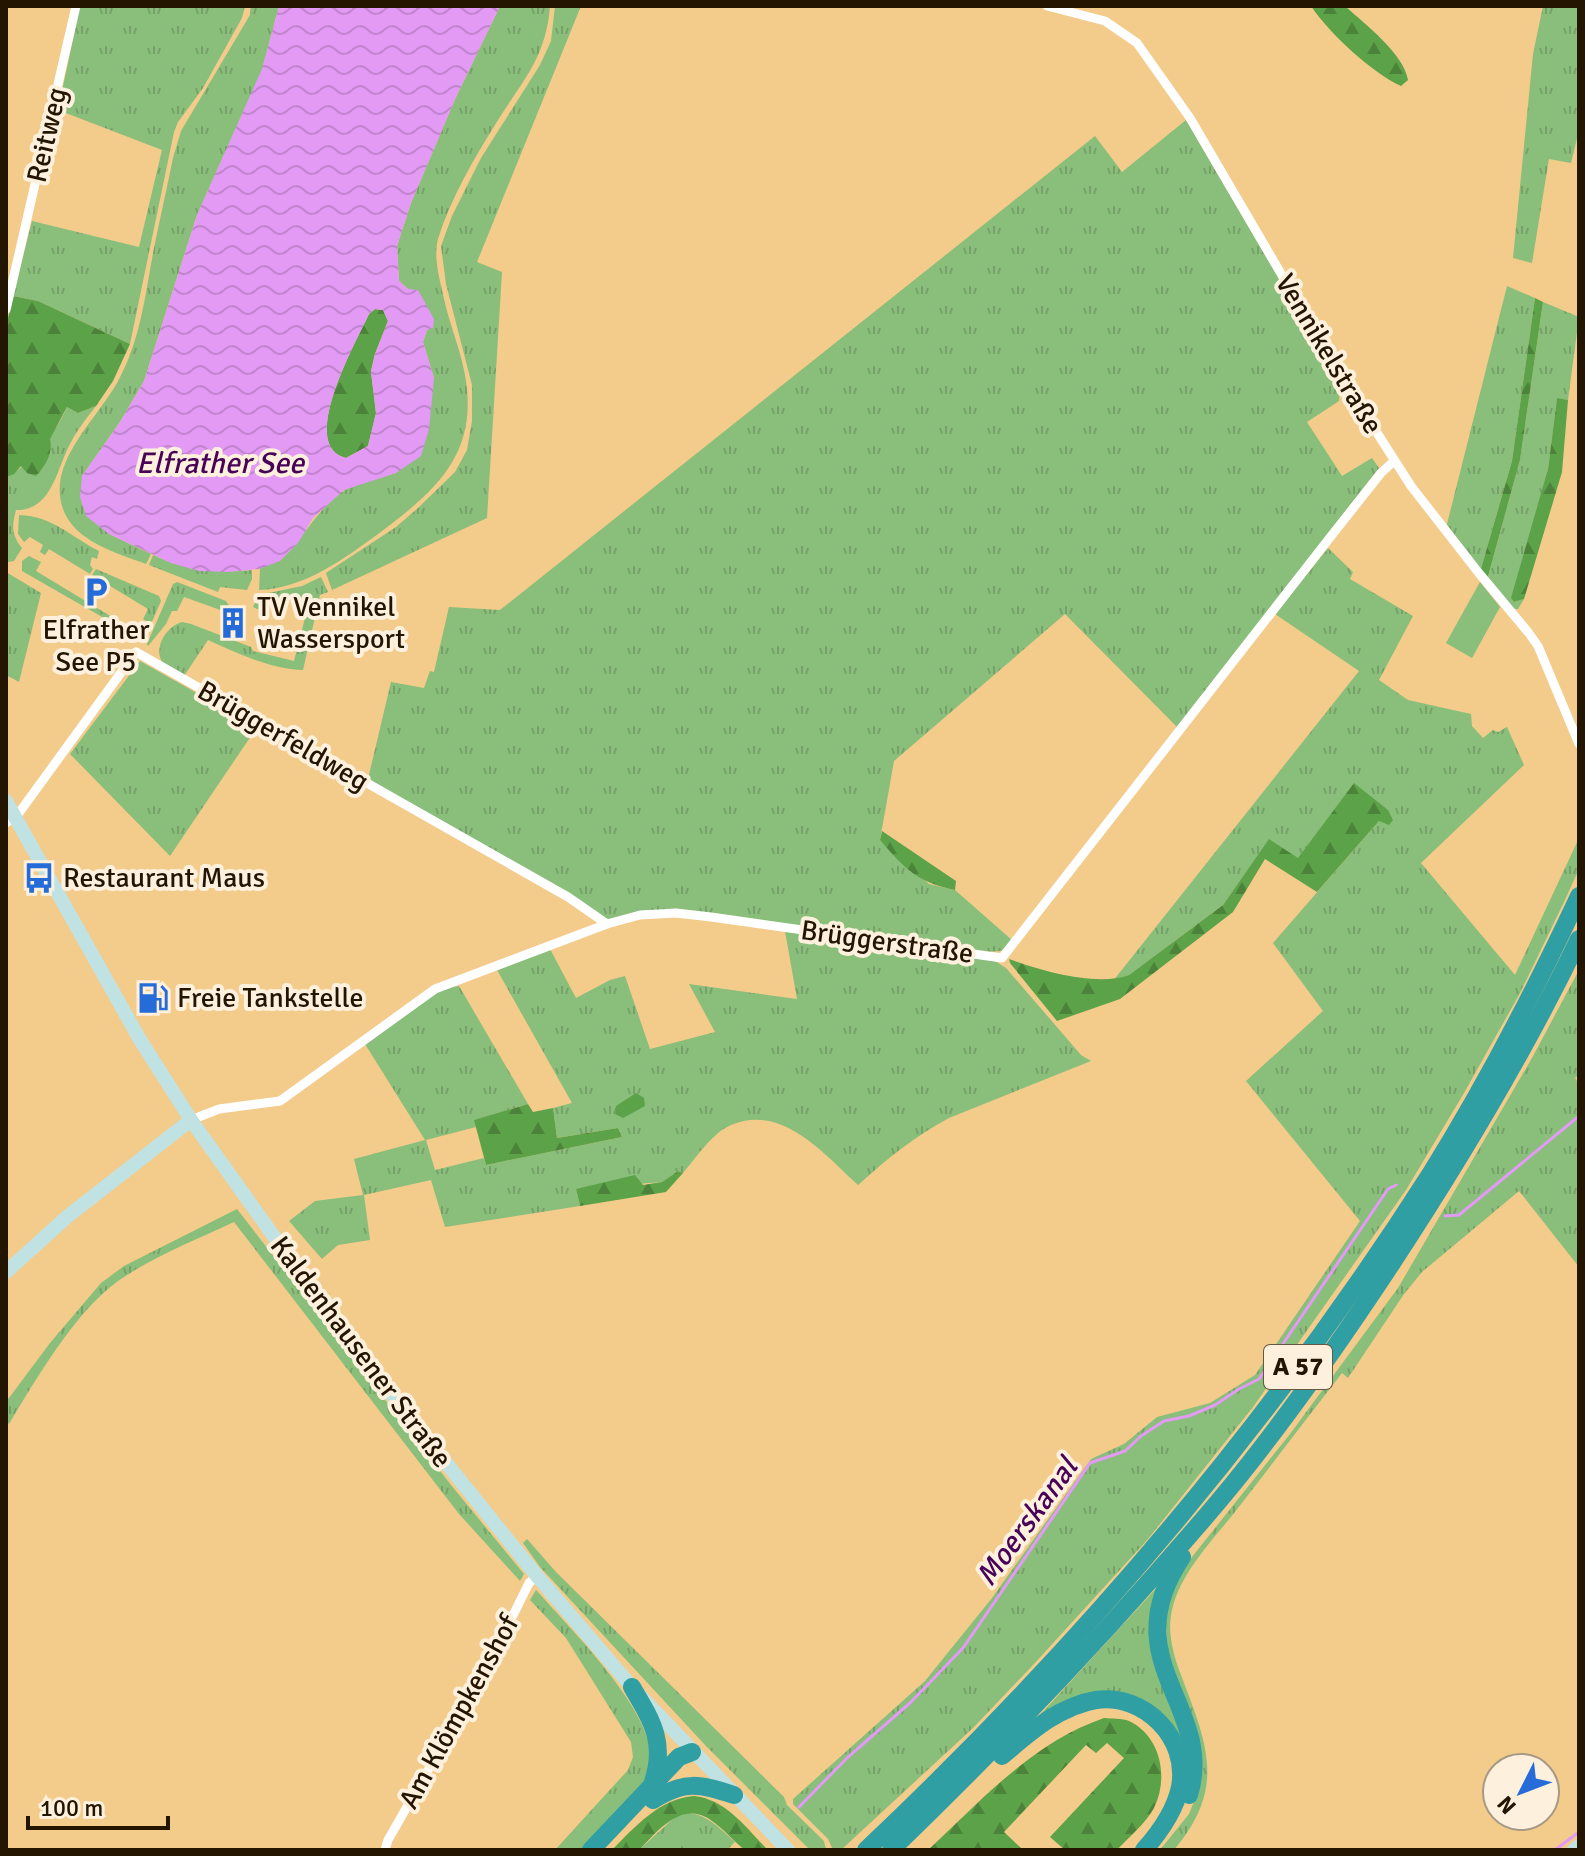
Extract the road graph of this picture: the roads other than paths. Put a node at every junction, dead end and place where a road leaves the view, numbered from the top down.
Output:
1 (76, 6) edge
2 (1047, 6) edge
3 (6, 310) edge
4 (1394, 461) junction
5 (1579, 744) edge
6 (6, 801) edge
7 (11, 820) edge
8 (1579, 896) edge
9 (607, 924) junction
10 (1579, 939) edge
11 (191, 1120) junction
12 (6, 1272) edge
13 (1220, 1500) junction
14 (537, 1576) junction
15 (632, 1687) junction
16 (692, 1752) junction
17 (653, 1792) junction
18 (734, 1795) junction
19 (929, 1814) junction
20 (1579, 1846) edge
21 (385, 1850) edge
22 (591, 1850) edge
23 (601, 1850) edge
24 (788, 1850) edge
25 (866, 1850) edge
26 (891, 1850) edge
27 (1144, 1850) edge
28 (1152, 1850) edge
29 (1574, 1850) edge

1 - 3 street, Reitweg
2 - 4 street, Vennikelstraße
4 - 5 street, Vennikelstraße
4 - 9 street, Brüggerstraße
6 - 7 main road, Kaldenhausener Straße
7 - 9 street, Brüggerfeldweg
7 - 11 main road, Kaldenhausener Straße
8 - 25 highway, A 57
9 - 11 street, Brüggerstraße
10 - 13 highway, A 57
11 - 12 main road
11 - 14 main road, Kaldenhausener Straße
13 - 19 highway, A 57
13 - 28 highway
14 - 15 main road, Kaldenhausener Straße
14 - 21 street, Am Klömpkenshof
15 - 16 main road, Kaldenhausener Straße
15 - 17 highway
16 - 17 highway
16 - 18 main road, Kaldenhausener Straße
17 - 18 highway
17 - 22 highway
17 - 23 highway
18 - 24 main road, Kaldenhausener Straße
19 - 26 highway, A 57
19 - 27 highway
20 - 29 main road

